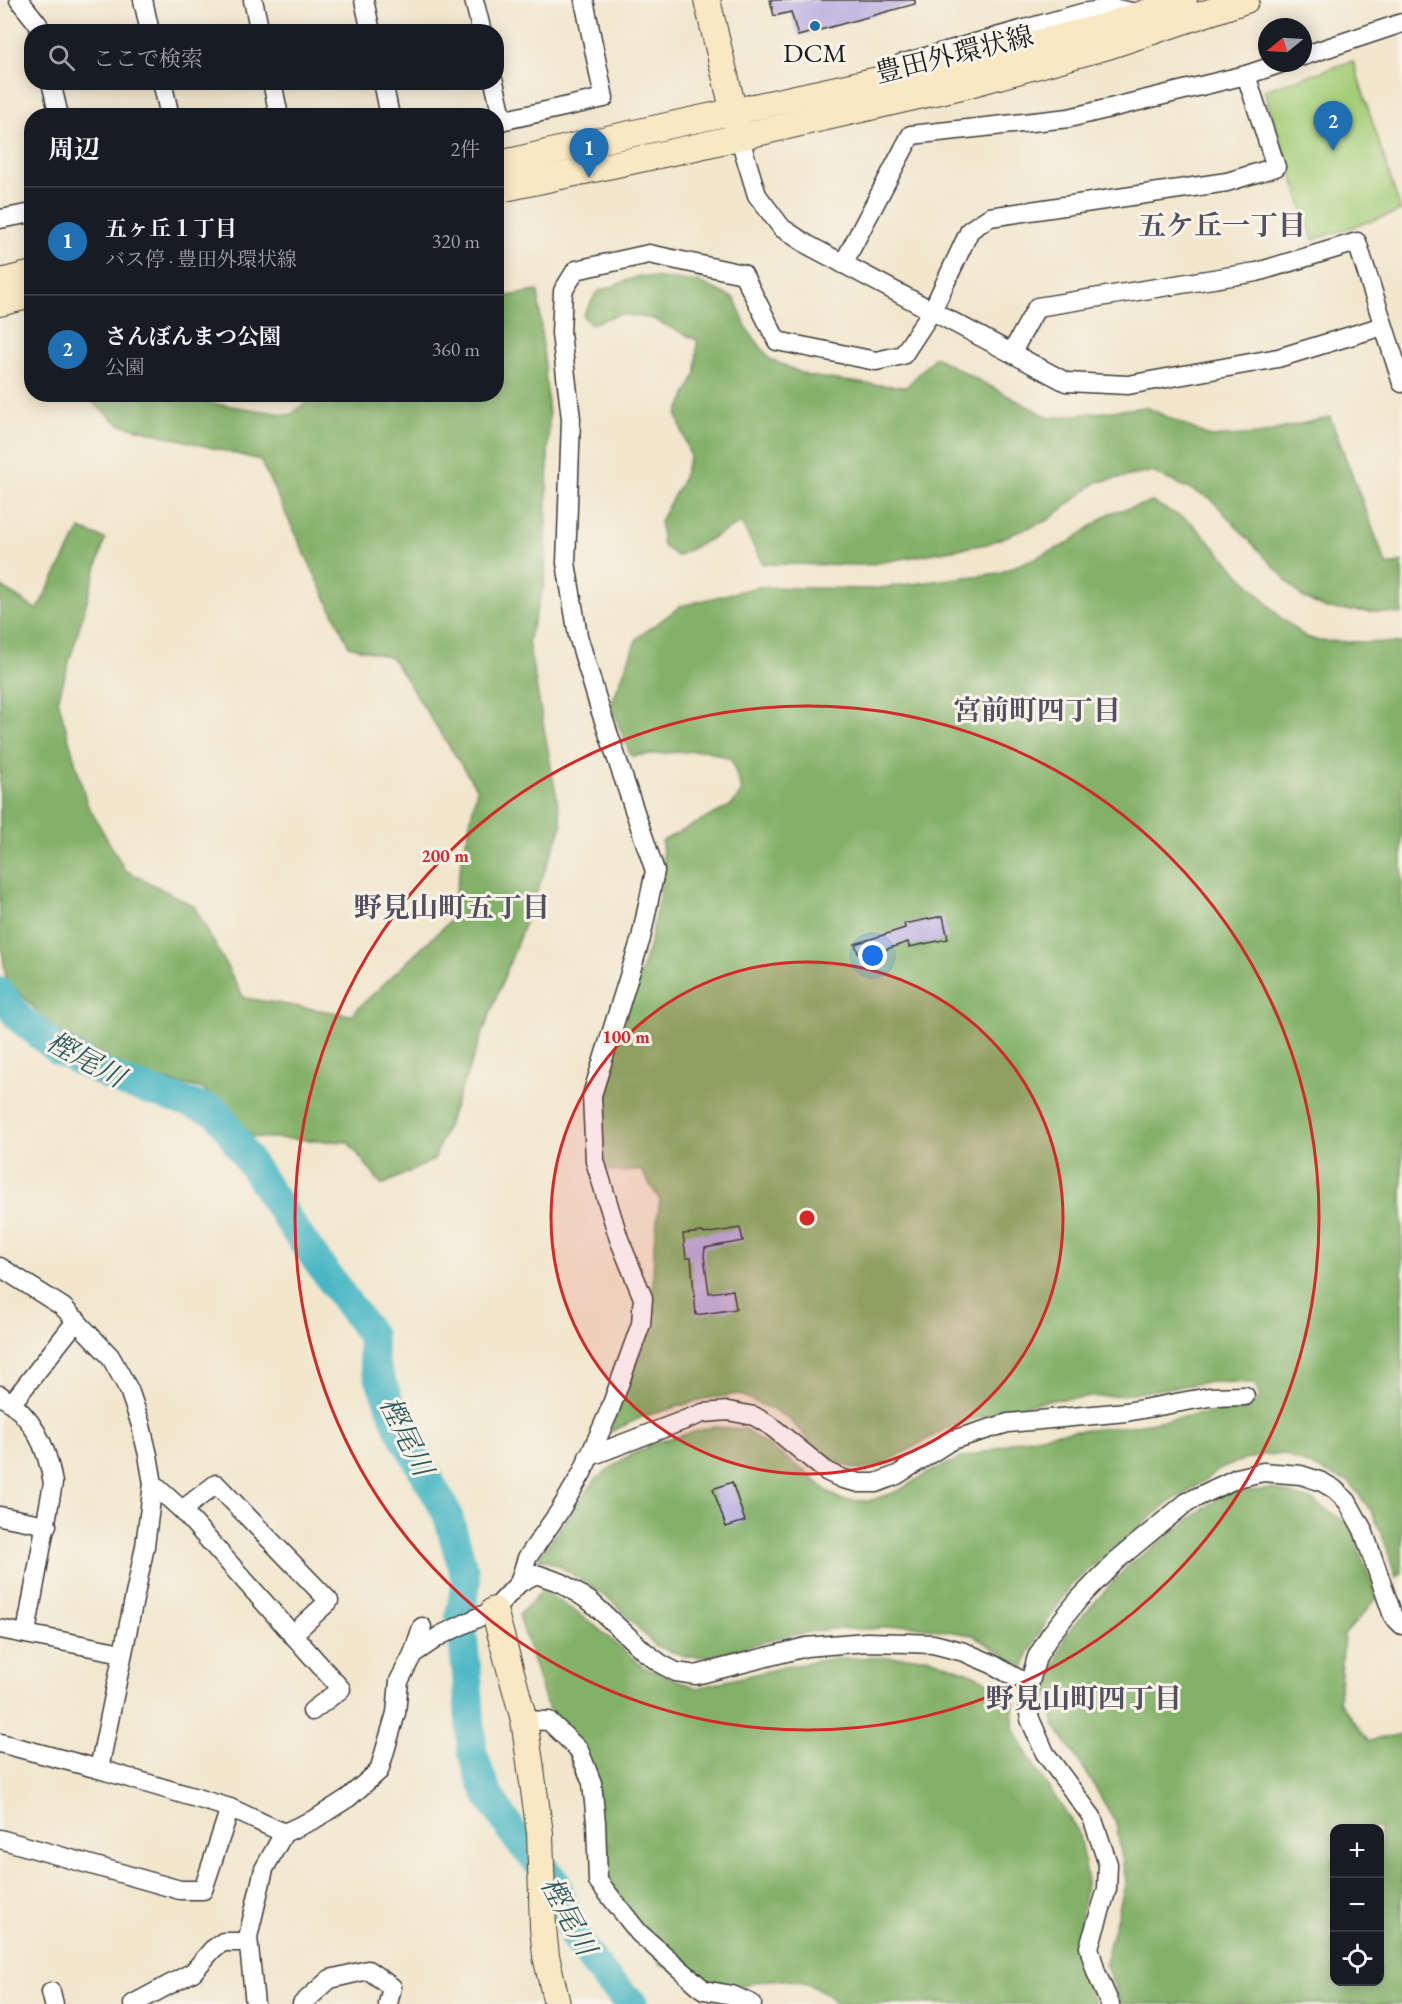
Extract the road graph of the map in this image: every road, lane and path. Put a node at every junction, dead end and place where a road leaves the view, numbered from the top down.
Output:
1 (19, 0) edge
2 (143, 0) edge
3 (253, 0) edge
4 (364, 0) edge
5 (474, 0) edge
6 (584, 0) edge
7 (707, 0) edge
8 (1185, 0) edge
9 (1246, 0) edge
10 (1402, 23) edge
11 (38, 24) edge
12 (148, 24) edge
13 (258, 24) edge
14 (369, 24) edge
15 (480, 24) edge
16 (1312, 53) edge
17 (1258, 71) edge
18 (1246, 75) junction
19 (53, 90) edge
20 (164, 90) edge
21 (274, 90) edge
22 (384, 90) edge
23 (495, 90) edge
24 (57, 108) edge
25 (168, 108) edge
26 (277, 108) edge
27 (388, 108) edge
28 (498, 108) edge
29 (504, 120) edge
30 (737, 125) junction
31 (504, 163) edge
32 (504, 188) edge
33 (24, 214) edge
34 (0, 219) edge
35 (843, 264) junction
36 (24, 276) edge
37 (0, 282) edge
38 (24, 297) edge
39 (0, 303) edge
40 (932, 310) junction
41 (1383, 326) junction
42 (1012, 352) junction
43 (1402, 383) edge
44 (0, 1268) edge
45 (77, 1320) junction
46 (1245, 1396) dead end
47 (6, 1399) edge
48 (588, 1457) junction
49 (153, 1484) junction
50 (182, 1510) junction
51 (0, 1516) edge
52 (47, 1525) junction
53 (519, 1583) junction
54 (494, 1610) junction
55 (1402, 1624) edge
56 (422, 1627) dead end
57 (0, 1629) edge
58 (26, 1633) junction
59 (292, 1635) junction
60 (122, 1653) junction
61 (413, 1654) junction
62 (1029, 1685) junction
63 (312, 1712) dead end
64 (524, 1720) junction
65 (0, 1743) edge
66 (99, 1769) junction
67 (230, 1808) junction
68 (284, 1833) junction
69 (0, 1839) edge
70 (248, 1942) junction
71 (752, 2003) edge
72 (133, 2004) edge
73 (255, 2004) edge
74 (302, 2004) edge
75 (388, 2004) edge
76 (557, 2004) edge
77 (1110, 2004) edge

1 - 11 street
2 - 12 street
3 - 13 street
4 - 14 street
5 - 15 street
6 - 29 street
7 - 30 street
8 - 30 street, 豊田外環状線
9 - 30 street, 豊田外環状線
10 - 16 street
17 - 18 street
18 - 35 street
18 - 40 street
19 - 24 street
20 - 25 street
21 - 26 street
22 - 27 street
23 - 28 street
30 - 31 street, 豊田外環状線
30 - 32 street, 豊田外環状線
30 - 35 street
33 - 34 street
35 - 40 street
36 - 37 street
38 - 39 street
40 - 42 street
40 - 48 street
41 - 42 street
41 - 42 street
41 - 43 street
44 - 45 street
45 - 47 street
45 - 49 street
46 - 48 street
47 - 52 street
48 - 53 street
49 - 50 street
49 - 60 street
50 - 59 street
50 - 59 street
51 - 52 street
52 - 58 street
53 - 54 street
53 - 62 street
54 - 61 street
54 - 64 street
55 - 62 street
56 - 61 street
57 - 58 street
58 - 60 street
59 - 63 street
60 - 66 street
61 - 68 street
62 - 77 street
64 - 71 street
64 - 76 street
65 - 66 street
66 - 67 street
67 - 68 street
67 - 69 street
68 - 70 street
70 - 72 street
70 - 73 street
74 - 75 street

